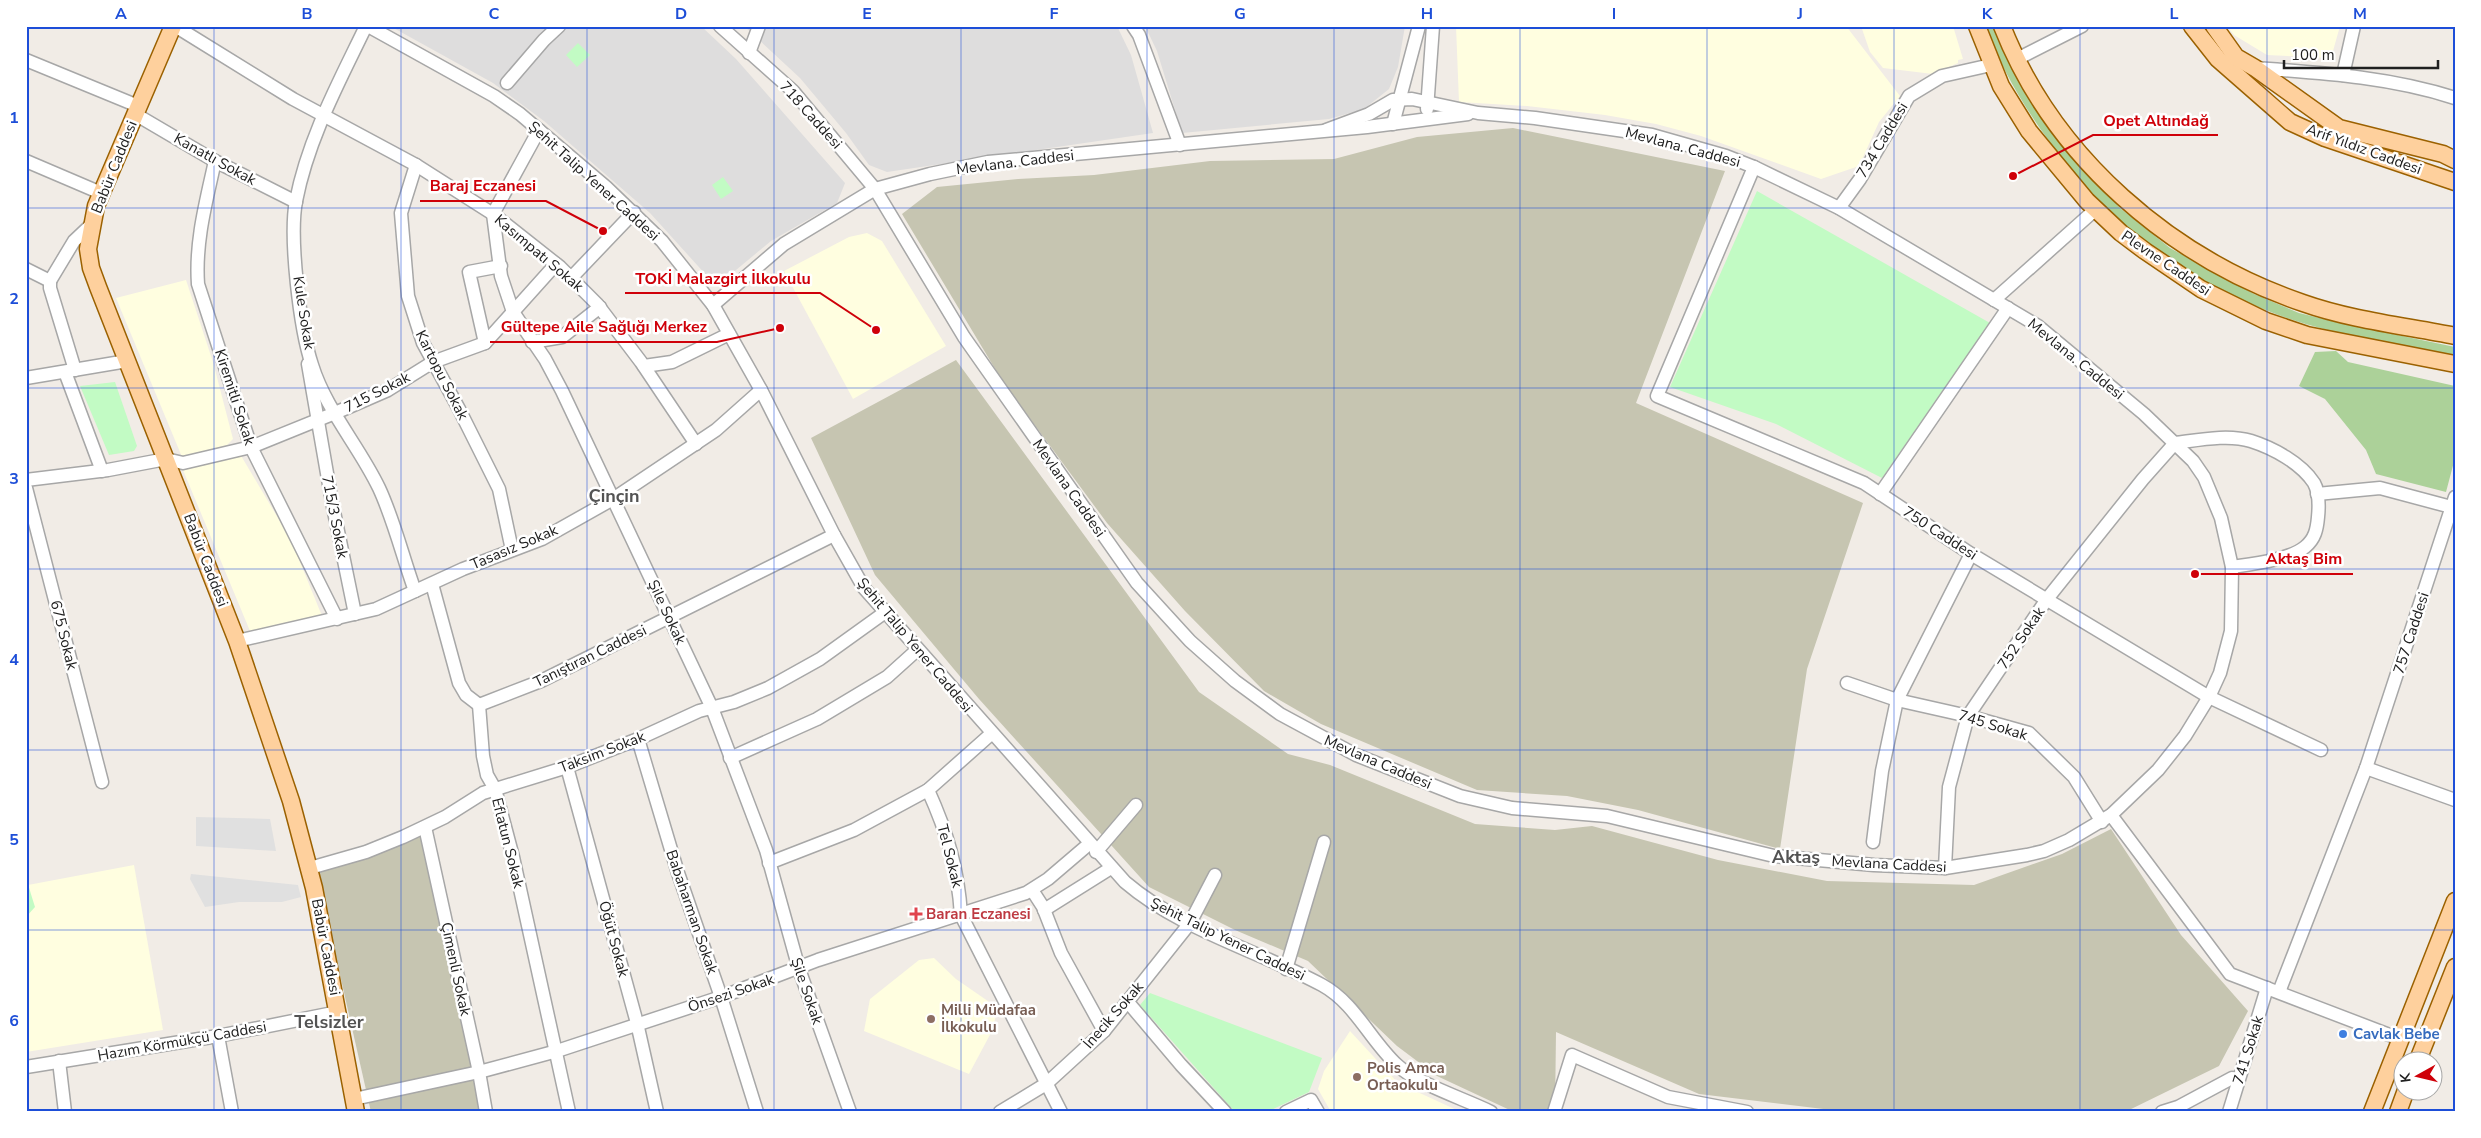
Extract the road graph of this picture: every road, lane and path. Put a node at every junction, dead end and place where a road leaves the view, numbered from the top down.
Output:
1 (174, 26) edge
2 (367, 26) edge
3 (559, 26) edge
4 (720, 26) edge
5 (759, 26) edge
6 (1133, 26) edge
7 (1419, 26) edge
8 (1433, 26) edge
9 (1977, 26) edge
10 (2002, 26) edge
11 (2082, 26) edge
12 (2192, 26) edge
13 (2214, 26) edge
14 (2354, 26) edge
15 (749, 52) junction
16 (2017, 59) junction
17 (26, 60) edge
18 (1992, 65) junction
19 (2255, 68) junction
20 (2343, 74) junction
21 (508, 83) dead end
22 (2455, 98) edge
23 (1399, 99) junction
24 (1426, 101) junction
25 (137, 110) junction
26 (1478, 113) junction
27 (323, 115) junction
28 (1428, 119) junction
29 (1393, 124) junction
30 (539, 130) junction
31 (1326, 130) junction
32 (1180, 145) junction
33 (2455, 160) edge
34 (26, 161) edge
35 (215, 161) junction
36 (416, 165) junction
37 (1754, 167) junction
38 (2455, 182) edge
39 (875, 189) junction
40 (101, 193) junction
41 (296, 202) junction
42 (1839, 208) junction
43 (2096, 209) junction
44 (634, 212) junction
45 (493, 214) junction
46 (92, 224) junction
47 (556, 264) junction
48 (501, 266) junction
49 (26, 269) edge
50 (571, 278) junction
51 (50, 281) junction
52 (1994, 300) junction
53 (713, 305) junction
54 (600, 308) junction
55 (2008, 308) junction
56 (514, 312) junction
57 (729, 334) junction
58 (2455, 336) edge
59 (532, 342) junction
60 (485, 343) junction
61 (308, 344) junction
62 (127, 361) junction
63 (433, 362) junction
64 (2455, 364) edge
65 (644, 366) junction
66 (70, 371) junction
67 (26, 378) edge
68 (761, 390) junction
69 (335, 414) junction
70 (316, 420) junction
71 (2175, 442) junction
72 (696, 444) junction
73 (251, 447) junction
74 (166, 459) junction
75 (102, 471) junction
76 (26, 480) edge
77 (26, 488) edge
78 (1880, 494) junction
79 (2317, 494) junction
80 (614, 499) junction
81 (2454, 504) edge
82 (834, 535) junction
83 (512, 550) junction
84 (1971, 554) junction
85 (2232, 567) junction
86 (432, 584) junction
87 (415, 591) junction
88 (2047, 599) junction
89 (884, 613) junction
90 (356, 614) junction
91 (669, 617) junction
92 (337, 619) junction
93 (237, 641) junction
94 (917, 650) junction
95 (1846, 683) dead end
96 (2209, 697) junction
97 (1897, 700) junction
98 (479, 705) junction
99 (712, 708) junction
100 (1968, 716) junction
101 (991, 734) junction
102 (638, 739) junction
103 (2321, 750) dead end
104 (730, 758) junction
105 (567, 767) junction
106 (2366, 768) junction
107 (102, 782) dead end
108 (495, 788) junction
109 (928, 790) junction
110 (2455, 800) edge
111 (1136, 805) dead end
112 (2106, 818) junction
113 (425, 828) junction
114 (1324, 842) dead end
115 (1873, 842) dead end
116 (1092, 848) junction
117 (769, 863) junction
118 (310, 868) junction
119 (1111, 868) junction
120 (1945, 868) junction
121 (1215, 875) dead end
122 (1032, 890) junction
123 (2455, 901) edge
124 (1044, 910) junction
125 (961, 914) junction
126 (1190, 923) junction
127 (2455, 967) edge
128 (799, 969) junction
129 (1286, 969) junction
130 (2273, 990) junction
131 (721, 997) junction
132 (1128, 1001) junction
133 (338, 1012) junction
134 (637, 1024) junction
135 (1104, 1031) junction
136 (218, 1036) junction
137 (2400, 1039) junction
138 (2422, 1050) edge
139 (557, 1051) junction
140 (59, 1061) junction
141 (26, 1067) edge
142 (479, 1072) junction
143 (2232, 1078) dead end
144 (1046, 1084) junction
145 (2402, 1100) edge
146 (355, 1105) edge
147 (65, 1112) edge
148 (232, 1112) edge
149 (486, 1112) edge
150 (569, 1112) edge
151 (657, 1112) edge
152 (757, 1112) edge
153 (850, 1112) edge
154 (1000, 1112) edge
155 (1061, 1112) edge
156 (1225, 1112) edge
157 (1286, 1112) edge
158 (1318, 1112) edge
159 (1491, 1112) edge
160 (1554, 1112) edge
161 (1747, 1112) edge
162 (2162, 1112) edge
163 (2229, 1112) edge
164 (2372, 1112) edge
165 (2398, 1112) edge

1 - 25 main road, Babür Caddesi
1 - 27 street, Kasımpatı Sokak
2 - 27 street, Kule Sokak
2 - 30 street, Şehit Talip Yener Caddesi
3 - 21 street
4 - 15 street, 718 Caddesi
5 - 15 street
6 - 32 street
7 - 23 street
8 - 24 street
9 - 18 main road, Plevne Caddesi
10 - 16 main road, Plevne Caddesi
11 - 16 street
12 - 38 main road, Arif Yıldız Caddesi
13 - 19 main road, Arif Yıldız Caddesi
14 - 20 street
15 - 39 street, 718 Caddesi
16 - 58 main road, Plevne Caddesi
17 - 25 street, Kanatlı Sokak
18 - 42 street, 734 Caddesi
18 - 43 main road, Plevne Caddesi
19 - 20 street
19 - 33 main road, Arif Yıldız Caddesi
20 - 22 street
23 - 24 street, Mevlana. Caddesi
23 - 29 street
23 - 31 street, Mevlana. Caddesi
24 - 26 street, Mevlana. Caddesi
24 - 28 street
25 - 35 street, Kanatlı Sokak
25 - 40 main road, Babür Caddesi
26 - 28 street, Mevlana. Caddesi
26 - 37 street, Mevlana. Caddesi
27 - 36 street, Kasımpatı Sokak
27 - 41 street, Kule Sokak
28 - 29 street, Mevlana. Caddesi
29 - 31 street, Mevlana. Caddesi
30 - 44 street, Şehit Talip Yener Caddesi
30 - 45 street
31 - 32 street, Mevlana. Caddesi
32 - 39 street, Mevlana. Caddesi
34 - 40 street
35 - 41 street, Kanatlı Sokak
35 - 73 street, Kiremitli Sokak
36 - 45 street, Kasımpatı Sokak
36 - 63 street, Kartopu Sokak
37 - 42 street, Mevlana. Caddesi
37 - 78 street, 750 Caddesi
39 - 53 street, Mevlana. Caddesi
39 - 120 street, Mevlana Caddesi
40 - 46 main road, Babür Caddesi
41 - 61 street, Kule Sokak
42 - 52 street, Mevlana. Caddesi
43 - 52 street
43 - 64 main road, Plevne Caddesi
44 - 50 street
44 - 53 street, Şehit Talip Yener Caddesi
45 - 47 street, Kasımpatı Sokak
45 - 48 street, Şile Sokak
46 - 51 street
46 - 62 main road, Babür Caddesi
47 - 50 street, Kasımpatı Sokak
47 - 56 street, 715 Sokak
48 - 56 street, Şile Sokak
48 - 60 street
49 - 51 street
50 - 54 street, Kasımpatı Sokak
51 - 66 street
52 - 55 street, Mevlana. Caddesi
53 - 57 street, Şehit Talip Yener Caddesi
54 - 59 street
54 - 65 street, Kasımpatı Sokak
55 - 71 street, Mevlana. Caddesi
55 - 78 street
56 - 59 street, Şile Sokak
56 - 60 street, 715 Sokak
57 - 65 street
57 - 68 street, Şehit Talip Yener Caddesi
59 - 80 street, Şile Sokak
60 - 63 street, 715 Sokak
61 - 69 street, Kule Sokak
61 - 70 street, 715/3 Sokak
62 - 66 street
62 - 74 main road, Babür Caddesi
63 - 69 street, 715 Sokak
63 - 83 street, Kartopu Sokak
65 - 72 street, Kasımpatı Sokak
66 - 67 street
66 - 75 street
68 - 72 street, Tasasız Sokak
68 - 82 street, Şehit Talip Yener Caddesi
69 - 70 street, 715 Sokak
69 - 87 street, Kule Sokak
70 - 73 street, 715 Sokak
70 - 90 street, 715/3 Sokak
71 - 79 street
71 - 85 street, Mevlana. Caddesi
71 - 88 street, 752 Sokak
72 - 80 street, Tasasız Sokak
73 - 74 street, 715 Sokak
73 - 92 street, Kiremitli Sokak
74 - 75 street, 715 Sokak
74 - 93 main road, Babür Caddesi
75 - 76 street, 715 Sokak
77 - 107 street, 675 Sokak
78 - 84 street, 750 Caddesi
79 - 81 street
79 - 85 street
80 - 83 street, Tasasız Sokak
80 - 91 street, Şile Sokak
81 - 106 street, 757 Caddesi
82 - 89 street, Şehit Talip Yener Caddesi
82 - 91 street, Tanıştıran Caddesi
83 - 86 street, Tasasız Sokak
84 - 88 street, 750 Caddesi
84 - 97 street
85 - 96 street, Mevlana. Caddesi
86 - 87 street, Tasasız Sokak
86 - 98 street
87 - 90 street, Tasasız Sokak
88 - 96 street, 750 Caddesi
88 - 100 street, 752 Sokak
89 - 94 street, Şehit Talip Yener Caddesi
89 - 99 street, Taksim Sokak
90 - 92 street, Tasasız Sokak
91 - 98 street, Tanıştıran Caddesi
91 - 99 street, Şile Sokak
92 - 93 street, Tasasız Sokak
93 - 118 main road, Babür Caddesi
94 - 101 street, Şehit Talip Yener Caddesi
94 - 104 street
95 - 97 street, 745 Sokak
96 - 103 street, 750 Caddesi
96 - 112 street, Mevlana. Caddesi
97 - 100 street, 745 Sokak
97 - 115 street
98 - 108 street, Eflatun Sokak
99 - 102 street, Taksim Sokak
99 - 104 street, Şile Sokak
100 - 112 street, 745 Sokak
100 - 120 street, 752 Sokak
101 - 109 street
101 - 116 street, Şehit Talip Yener Caddesi
102 - 105 street, Taksim Sokak
102 - 131 street, Babaharman Sokak
104 - 117 street, Şile Sokak
105 - 108 street, Taksim Sokak
105 - 134 street, Öğüt Sokak
106 - 110 street
106 - 130 street, 757 Caddesi
108 - 113 street, Taksim Sokak
108 - 139 street, Eflatun Sokak
109 - 117 street
109 - 125 street, Tel Sokak
111 - 116 street, Önsezi Sokak
112 - 120 street, Mevlana Caddesi
112 - 130 street, 745 Sokak
113 - 118 street, Taksim Sokak
113 - 142 street, Çimenli Sokak
114 - 129 street
116 - 119 street, Şehit Talip Yener Caddesi
116 - 122 street, Önsezi Sokak
117 - 128 street, Şile Sokak
118 - 133 main road, Babür Caddesi
119 - 124 street
119 - 126 street, Şehit Talip Yener Caddesi
121 - 126 street, İnecik Sokak
122 - 124 street
122 - 125 street, Önsezi Sokak
123 - 137 main road
124 - 135 street
125 - 128 street, Önsezi Sokak
125 - 144 street, Tel Sokak
126 - 129 street, Şehit Talip Yener Caddesi
126 - 132 street, İnecik Sokak
127 - 138 main road
128 - 131 street, Önsezi Sokak
128 - 153 street, Şile Sokak
129 - 159 street, Şehit Talip Yener Caddesi
130 - 137 street, 745 Sokak
130 - 163 street, 741 Sokak
131 - 134 street, Önsezi Sokak
131 - 152 street, Babaharman Sokak
132 - 135 street, İnecik Sokak
132 - 156 street
133 - 136 street, Hazım Körmükçü Caddesi
133 - 146 main road, Babür Caddesi
134 - 139 street, Önsezi Sokak
134 - 151 street, Öğüt Sokak
135 - 144 street, İnecik Sokak
136 - 140 street, Hazım Körmükçü Caddesi
136 - 148 street
137 - 164 main road
139 - 142 street, Önsezi Sokak
139 - 150 street, Eflatun Sokak
140 - 141 street, Hazım Körmükçü Caddesi
140 - 147 street
142 - 146 street, Önsezi Sokak
142 - 149 street, Çimenli Sokak
143 - 162 street
144 - 154 street, İnecik Sokak
144 - 155 street, Tel Sokak
145 - 165 main road
157 - 158 street
160 - 161 street

